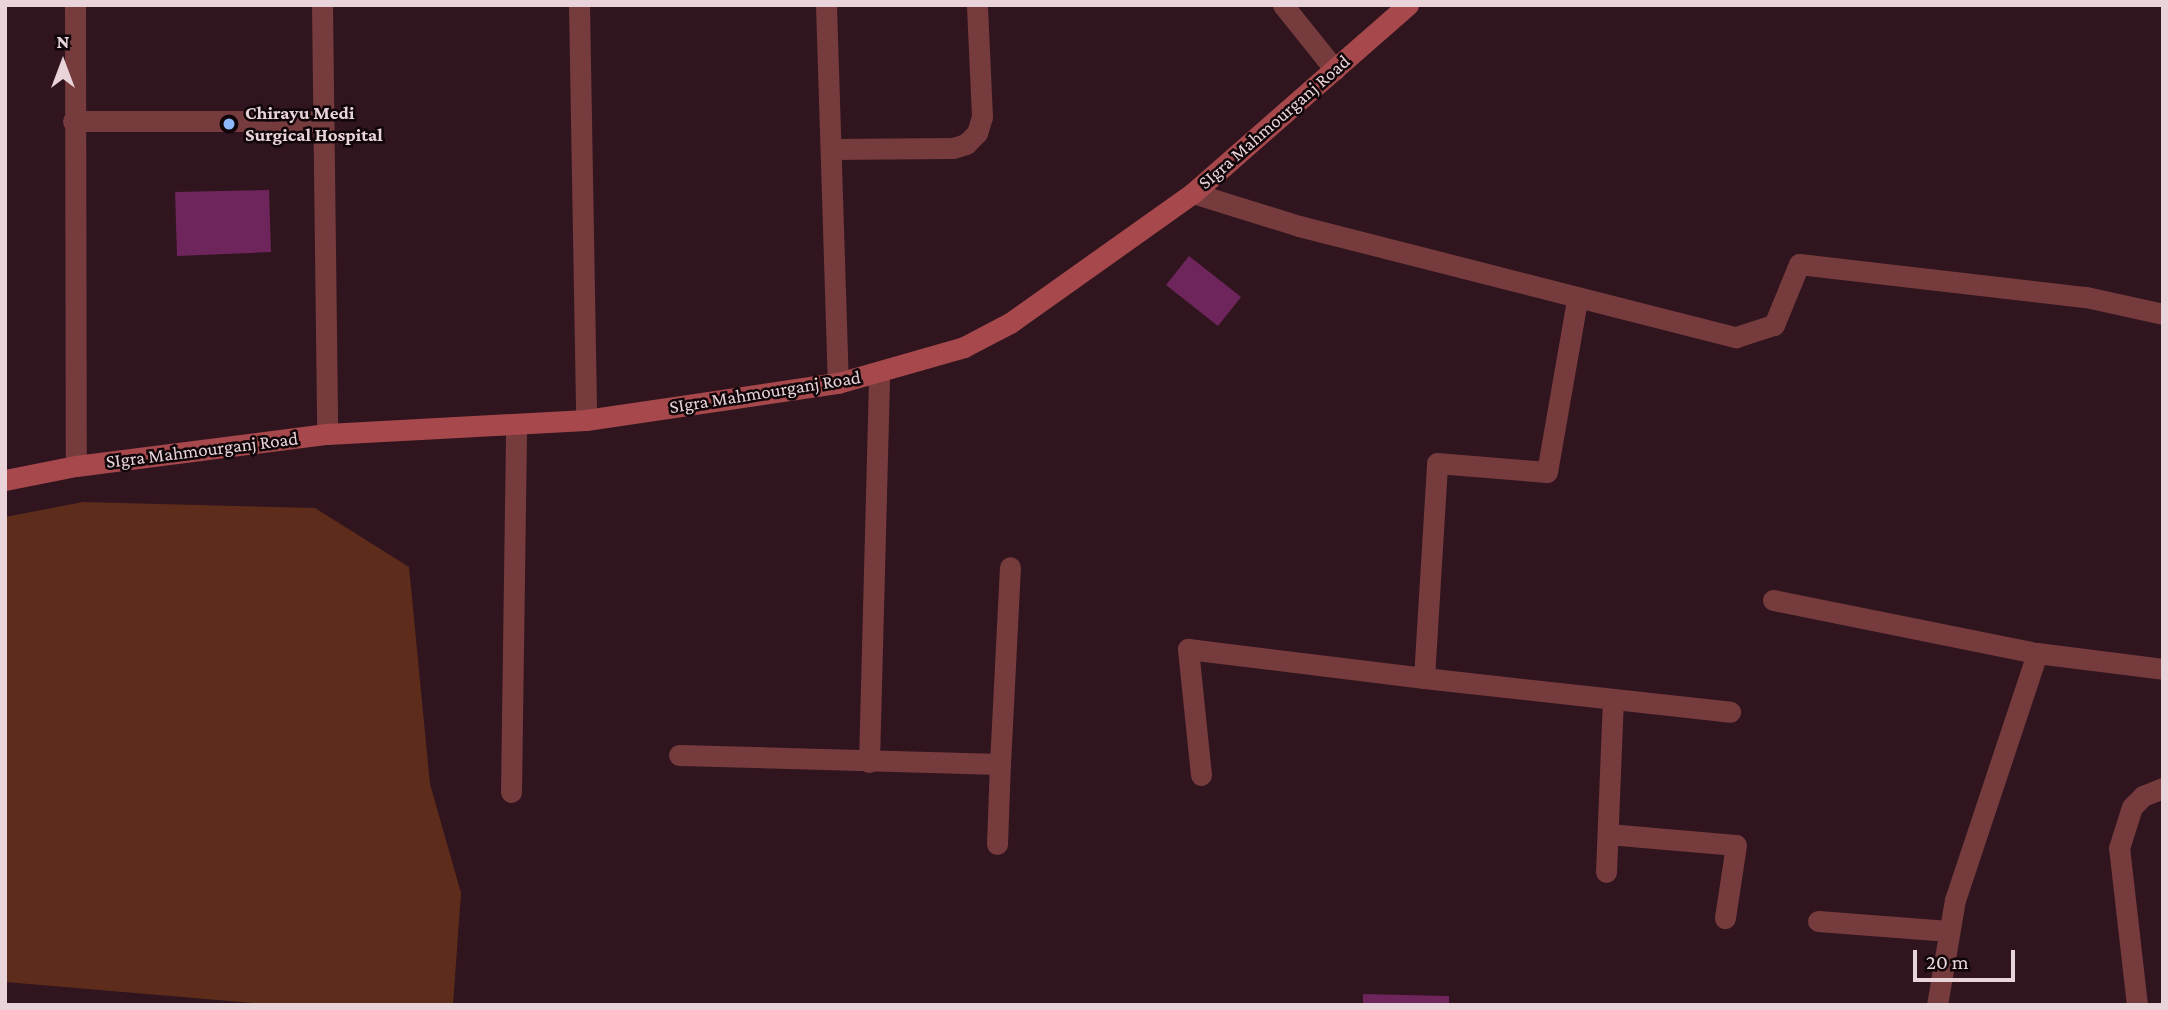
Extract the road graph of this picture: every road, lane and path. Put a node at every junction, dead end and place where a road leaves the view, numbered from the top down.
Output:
1 (75, 5) edge
2 (322, 5) edge
3 (579, 5) edge
4 (827, 5) edge
5 (977, 5) edge
6 (1283, 5) edge
7 (1408, 5) edge
8 (1335, 70) junction
9 (73, 121) junction
10 (323, 121) junction
11 (831, 149) junction
12 (1193, 193) junction
13 (1577, 300) junction
14 (2163, 314) edge
15 (879, 373) junction
16 (838, 383) junction
17 (586, 420) junction
18 (516, 425) junction
19 (327, 434) junction
20 (76, 466) junction
21 (5, 480) edge
22 (1010, 567) dead end
23 (1773, 600) dead end
24 (2038, 653) junction
25 (2163, 669) edge
26 (1424, 678) junction
27 (1613, 700) junction
28 (1730, 712) dead end
29 (679, 755) dead end
30 (869, 762) junction
31 (1000, 764) junction
32 (1201, 775) dead end
33 (2163, 788) edge
34 (510, 792) dead end
35 (1608, 834) junction
36 (997, 844) dead end
37 (1606, 872) dead end
38 (1725, 918) dead end
39 (1818, 921) dead end
40 (1949, 931) junction
41 (1937, 1005) edge
42 (2137, 1005) edge

1 - 9 street
2 - 10 street
3 - 17 street
4 - 11 street
5 - 11 street
6 - 8 street
7 - 8 street, SIgra Mahmourganj Road
8 - 12 street, SIgra Mahmourganj Road
9 - 10 street
9 - 20 street
10 - 19 street
11 - 16 street
12 - 13 street
12 - 15 street, SIgra Mahmourganj Road
13 - 14 street
13 - 26 street
15 - 16 street, SIgra Mahmourganj Road
15 - 30 street
16 - 17 street, SIgra Mahmourganj Road
17 - 18 street, SIgra Mahmourganj Road
18 - 19 street, SIgra Mahmourganj Road
18 - 34 street
19 - 20 street, SIgra Mahmourganj Road
20 - 21 street, SIgra Mahmourganj Road
22 - 31 street
23 - 24 street
24 - 25 street
24 - 40 street
26 - 27 street
26 - 32 street
27 - 28 street
27 - 35 street
29 - 30 street
30 - 31 street
31 - 36 street
33 - 42 street
35 - 37 street
35 - 38 street
39 - 40 street
40 - 41 street

